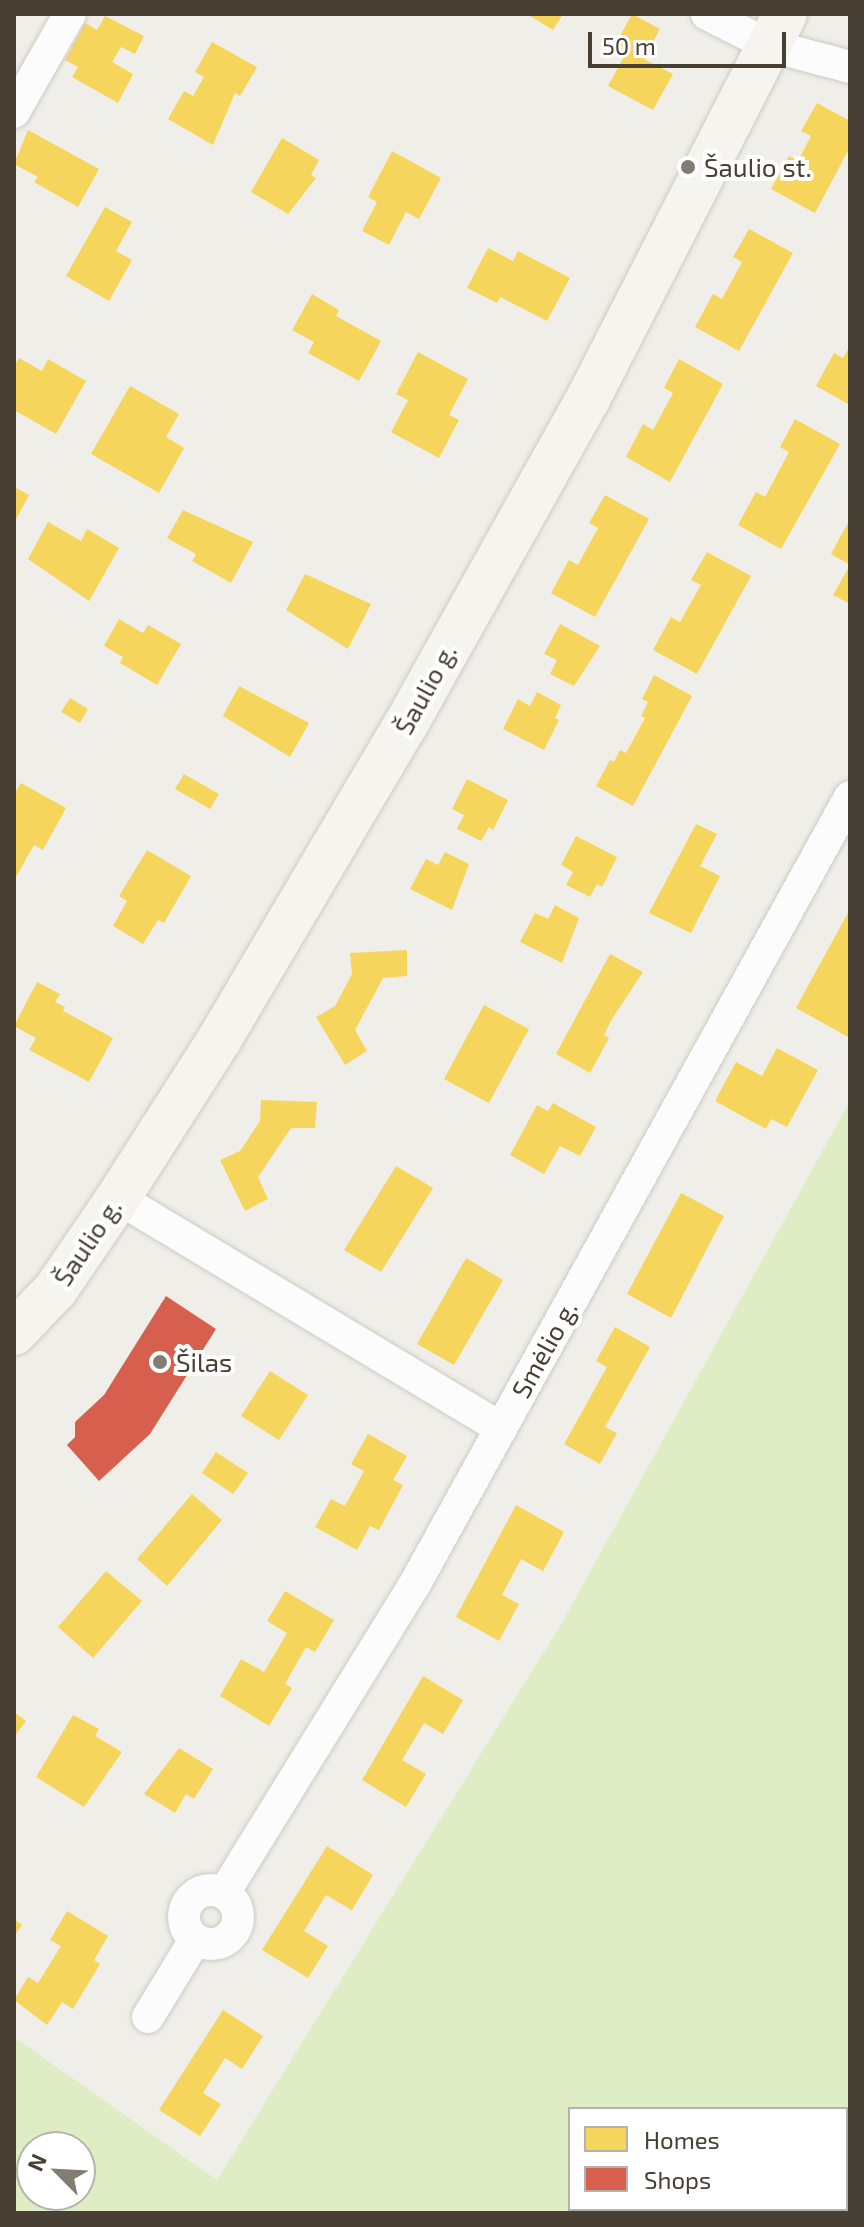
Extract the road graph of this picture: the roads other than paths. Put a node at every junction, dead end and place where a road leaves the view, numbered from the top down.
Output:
1 (70, 14) edge
2 (707, 14) edge
3 (777, 29) edge
4 (850, 67) edge
5 (14, 112) edge
6 (850, 797) edge
7 (118, 1198) junction
8 (14, 1333) edge
9 (501, 1428) junction
10 (148, 2017) dead end

1 - 5 street
2 - 3 street
3 - 4 street
3 - 7 street, Šaulio g.
6 - 9 street, Smėlio g.
7 - 8 street, Šaulio g.
7 - 9 street
9 - 10 street, Smėlio g.

